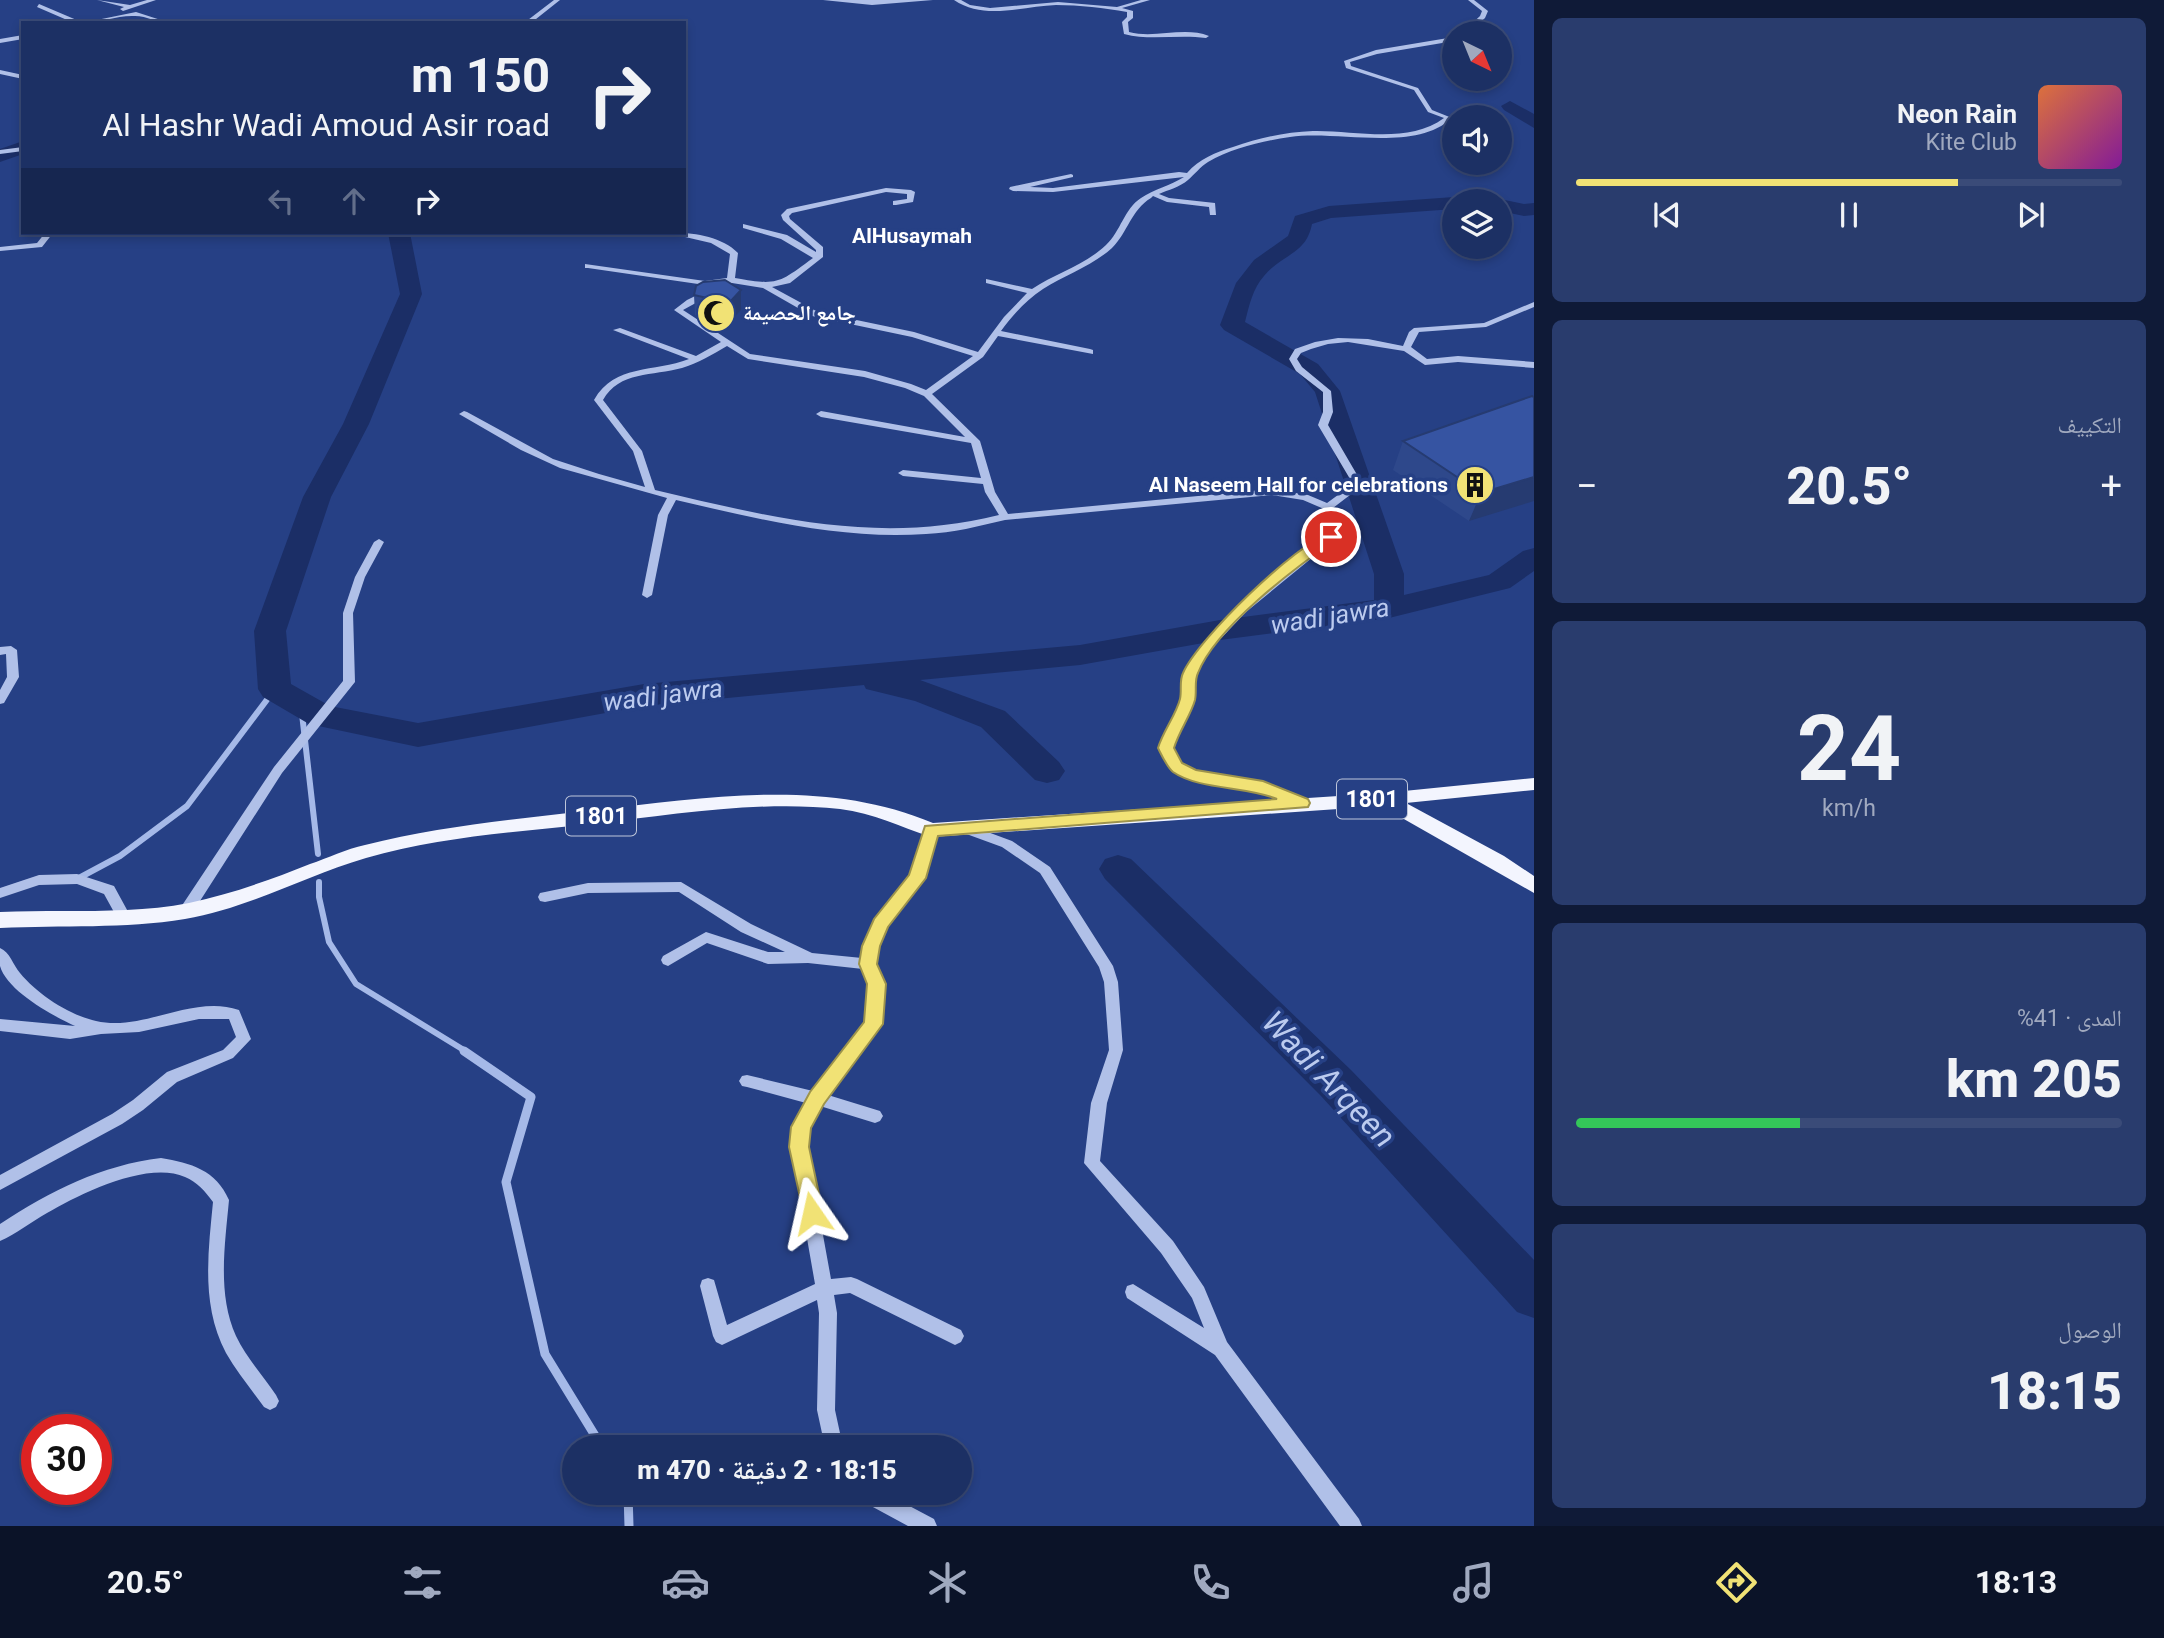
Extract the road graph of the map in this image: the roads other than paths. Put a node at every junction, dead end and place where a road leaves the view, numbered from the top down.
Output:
1 (100, 0) edge
2 (153, 0) edge
3 (557, 0) edge
4 (826, 0) edge
5 (930, 0) edge
6 (957, 0) edge
7 (1147, 0) edge
8 (1471, 0) edge
9 (39, 6) dead end
10 (132, 7) junction
11 (1116, 9) junction
12 (75, 21) edge
13 (81, 21) edge
14 (96, 21) edge
15 (160, 21) edge
16 (530, 21) edge
17 (1478, 21) edge
18 (1206, 36) dead end
19 (21, 37) edge
20 (1, 41) edge
21 (1442, 41) edge
22 (10, 46) dead end
23 (0, 72) edge
24 (21, 77) edge
25 (21, 149) edge
26 (0, 152) edge
27 (1189, 175) junction
28 (1071, 176) dead end
29 (1053, 190) junction
30 (1152, 193) junction
31 (1051, 201) dead end
32 (896, 203) dead end
33 (1213, 213) dead end
34 (746, 226) dead end
35 (47, 235) edge
36 (680, 235) edge
37 (0, 248) edge
38 (819, 257) junction
39 (589, 267) dead end
40 (732, 280) junction
41 (989, 281) dead end
42 (765, 286) junction
43 (1034, 292) junction
44 (1534, 304) edge
45 (617, 330) dead end
46 (996, 333) junction
47 (725, 343) junction
48 (1406, 348) junction
49 (1090, 352) dead end
50 (980, 355) junction
51 (696, 359) junction
52 (1534, 365) edge
53 (927, 394) junction
54 (464, 414) dead end
55 (821, 414) dead end
56 (975, 441) junction
57 (903, 473) dead end
58 (988, 482) junction
59 (651, 492) junction
60 (673, 497) junction
61 (1328, 507) junction
62 (1005, 517) junction
63 (379, 542) dead end
64 (647, 595) dead end
65 (0, 651) edge
66 (1189, 675) joint
67 (0, 700) edge
68 (1534, 783) edge
69 (1384, 799) junction
70 (1302, 803) junction
71 (966, 829) junction
72 (931, 830) junction
73 (1534, 886) edge
74 (0, 893) edge
75 (545, 897) dead end
76 (186, 911) junction
77 (125, 919) junction
78 (0, 920) edge
79 (0, 954) edge
80 (810, 958) junction
81 (668, 960) dead end
82 (868, 964) junction
83 (0, 1025) edge
84 (101, 1028) junction
85 (747, 1081) dead end
86 (817, 1098) junction
87 (875, 1116) dead end
88 (0, 1183) edge
89 (0, 1233) edge
90 (708, 1286) dead end
91 (825, 1289) junction
92 (1133, 1292) dead end
93 (956, 1336) dead end
94 (1221, 1348) junction
95 (270, 1401) dead end
96 (831, 1435) edge
97 (889, 1505) edge
98 (927, 1526) edge
99 (1352, 1526) edge

1 - 10 street
2 - 10 street
3 - 16 street
4 - 5 street
6 - 11 street
7 - 11 street
8 - 17 street
9 - 12 street
10 - 13 street
11 - 18 street
14 - 15 street
19 - 20 street
20 - 22 street
21 - 27 street
23 - 24 street
25 - 26 street
27 - 29 street
27 - 30 street
28 - 29 street
29 - 31 street
30 - 33 street
30 - 43 street
32 - 38 street
34 - 38 street
35 - 37 street
36 - 40 street
38 - 42 street
39 - 40 street
40 - 42 street
40 - 47 street
41 - 43 street
42 - 50 street
43 - 46 street
44 - 48 street
45 - 51 street
46 - 49 street
46 - 50 street
47 - 51 street
47 - 53 street
48 - 52 street
48 - 61 street
50 - 53 street
51 - 59 street
53 - 56 street
54 - 59 street
55 - 56 street
56 - 58 street
57 - 58 street
58 - 62 street
59 - 60 street
60 - 62 street
60 - 64 street
61 - 62 street
61 - 66 street
63 - 76 street
65 - 67 street
66 - 70 street
68 - 69 main road, 1801
69 - 70 main road, 1801
69 - 73 main road
70 - 71 main road, 1801
71 - 72 main road, 1801
71 - 94 street
72 - 76 main road, 1801
72 - 82 street
74 - 77 street
75 - 80 street
76 - 77 main road, 1801
77 - 78 main road, 1801
79 - 84 street
80 - 81 street
80 - 82 street
82 - 86 street
83 - 84 street
84 - 88 street
85 - 86 street
86 - 87 street
86 - 91 street
89 - 95 street
90 - 91 street
91 - 93 street
91 - 96 street
92 - 94 street
94 - 99 street
97 - 98 street

